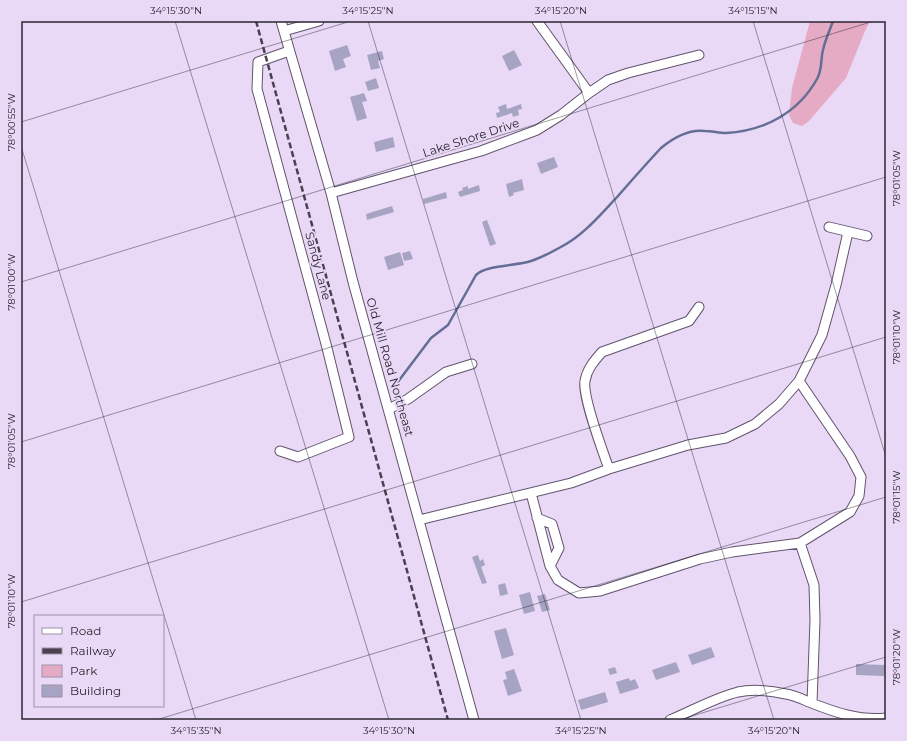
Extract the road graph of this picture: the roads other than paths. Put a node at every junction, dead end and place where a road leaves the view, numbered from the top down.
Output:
1 (281, 21) edge
2 (319, 21) edge
3 (537, 21) edge
4 (284, 31) junction
5 (289, 50) junction
6 (699, 55) dead end
7 (589, 93) junction
8 (331, 193) junction
9 (830, 227) dead end
10 (848, 232) junction
11 (867, 236) dead end
12 (699, 307) dead end
13 (472, 364) dead end
14 (799, 381) junction
15 (389, 409) junction
16 (280, 451) dead end
17 (609, 469) junction
18 (531, 493) junction
19 (537, 518) junction
20 (419, 520) junction
21 (800, 543) junction
22 (550, 566) junction
23 (812, 703) junction
24 (886, 718) edge
25 (474, 720) edge
26 (670, 720) edge

1 - 4 street, Old Mill Road Northeast
2 - 4 street
3 - 7 street
4 - 5 street, Old Mill Road Northeast
5 - 8 street, Old Mill Road Northeast
5 - 16 street, Sandy Lane
6 - 7 street, Lake Shore Drive
7 - 8 street, Lake Shore Drive
8 - 15 street, Old Mill Road Northeast
9 - 10 street
10 - 11 street
10 - 14 street
12 - 17 street
13 - 15 street
14 - 17 street
14 - 21 street
15 - 20 street, Old Mill Road Northeast
17 - 18 street
18 - 19 street
18 - 20 street
19 - 22 street
19 - 22 street
20 - 25 street, Old Mill Road Northeast
21 - 22 street
21 - 23 street
23 - 24 street
23 - 26 street

